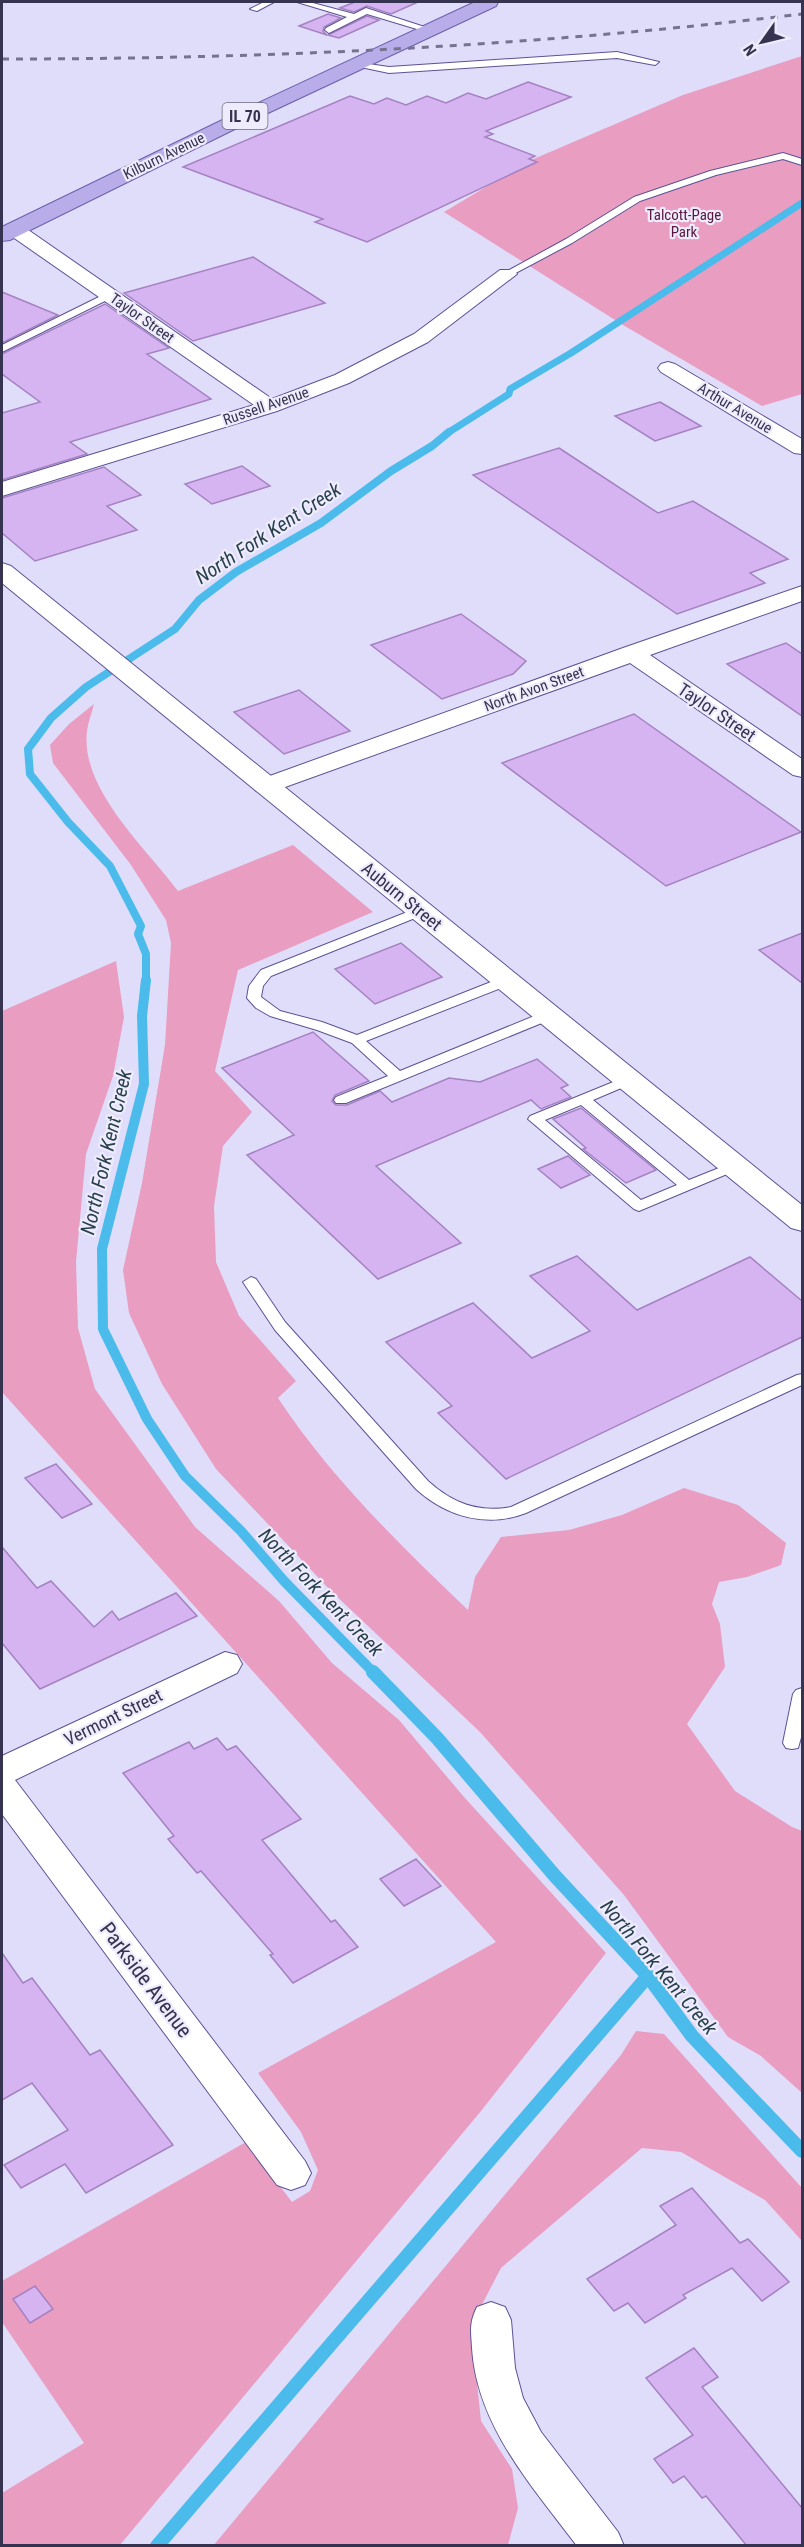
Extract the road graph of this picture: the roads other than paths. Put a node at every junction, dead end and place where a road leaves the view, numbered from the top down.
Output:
1 (270, 2) edge
2 (302, 2) edge
3 (489, 2) edge
4 (254, 9) dead end
5 (355, 16) junction
6 (329, 30) dead end
7 (430, 30) junction
8 (655, 62) dead end
9 (355, 65) junction
10 (802, 162) edge
11 (8, 232) edge
12 (507, 274) joint
13 (109, 295) junction
14 (4, 346) edge
15 (668, 368) dead end
16 (270, 406) junction
17 (802, 448) edge
18 (2, 489) edge
19 (2, 572) edge
20 (802, 593) edge
21 (631, 653) junction
22 (802, 770) edge
23 (265, 786) junction
24 (420, 911) junction
25 (506, 981) junction
26 (549, 1015) junction
27 (357, 1040) junction
28 (398, 1077) junction
29 (628, 1080) junction
30 (582, 1098) junction
31 (341, 1100) dead end
32 (734, 1166) junction
33 (687, 1186) junction
34 (802, 1221) edge
35 (251, 1282) dead end
36 (802, 1378) edge
37 (225, 1664) dead end
38 (802, 1694) edge
39 (792, 1743) dead end
40 (2, 1771) edge
41 (2, 1788) edge
42 (291, 2172) dead end
43 (491, 2320) dead end
44 (589, 2541) edge

1 - 4 lane
2 - 5 lane
3 - 7 main road, Kilburn Avenue / IL 70
5 - 6 lane
5 - 7 lane
7 - 9 main road, Kilburn Avenue / IL 70
8 - 9 lane
9 - 11 main road, Kilburn Avenue / IL 70
10 - 12 lane
11 - 13 street, Taylor Street
12 - 16 street, Russell Avenue
13 - 14 lane
13 - 16 street, Taylor Street
15 - 17 street, Arthur Avenue
16 - 18 street, Russell Avenue
19 - 23 main road, Auburn Street
20 - 21 street, North Avon Street
21 - 22 street, Taylor Street
21 - 23 street, North Avon Street
23 - 24 main road, Auburn Street
24 - 25 main road, Auburn Street
24 - 27 lane
25 - 26 main road, Auburn Street
25 - 27 lane
26 - 28 lane
26 - 29 main road, Auburn Street
27 - 28 lane
28 - 31 lane
29 - 30 lane
29 - 32 main road, Auburn Street
30 - 33 lane
30 - 33 lane
32 - 33 lane
32 - 34 main road, Auburn Street
35 - 36 lane
37 - 40 street, Vermont Street
38 - 39 lane
41 - 42 street, Parkside Avenue
43 - 44 street

